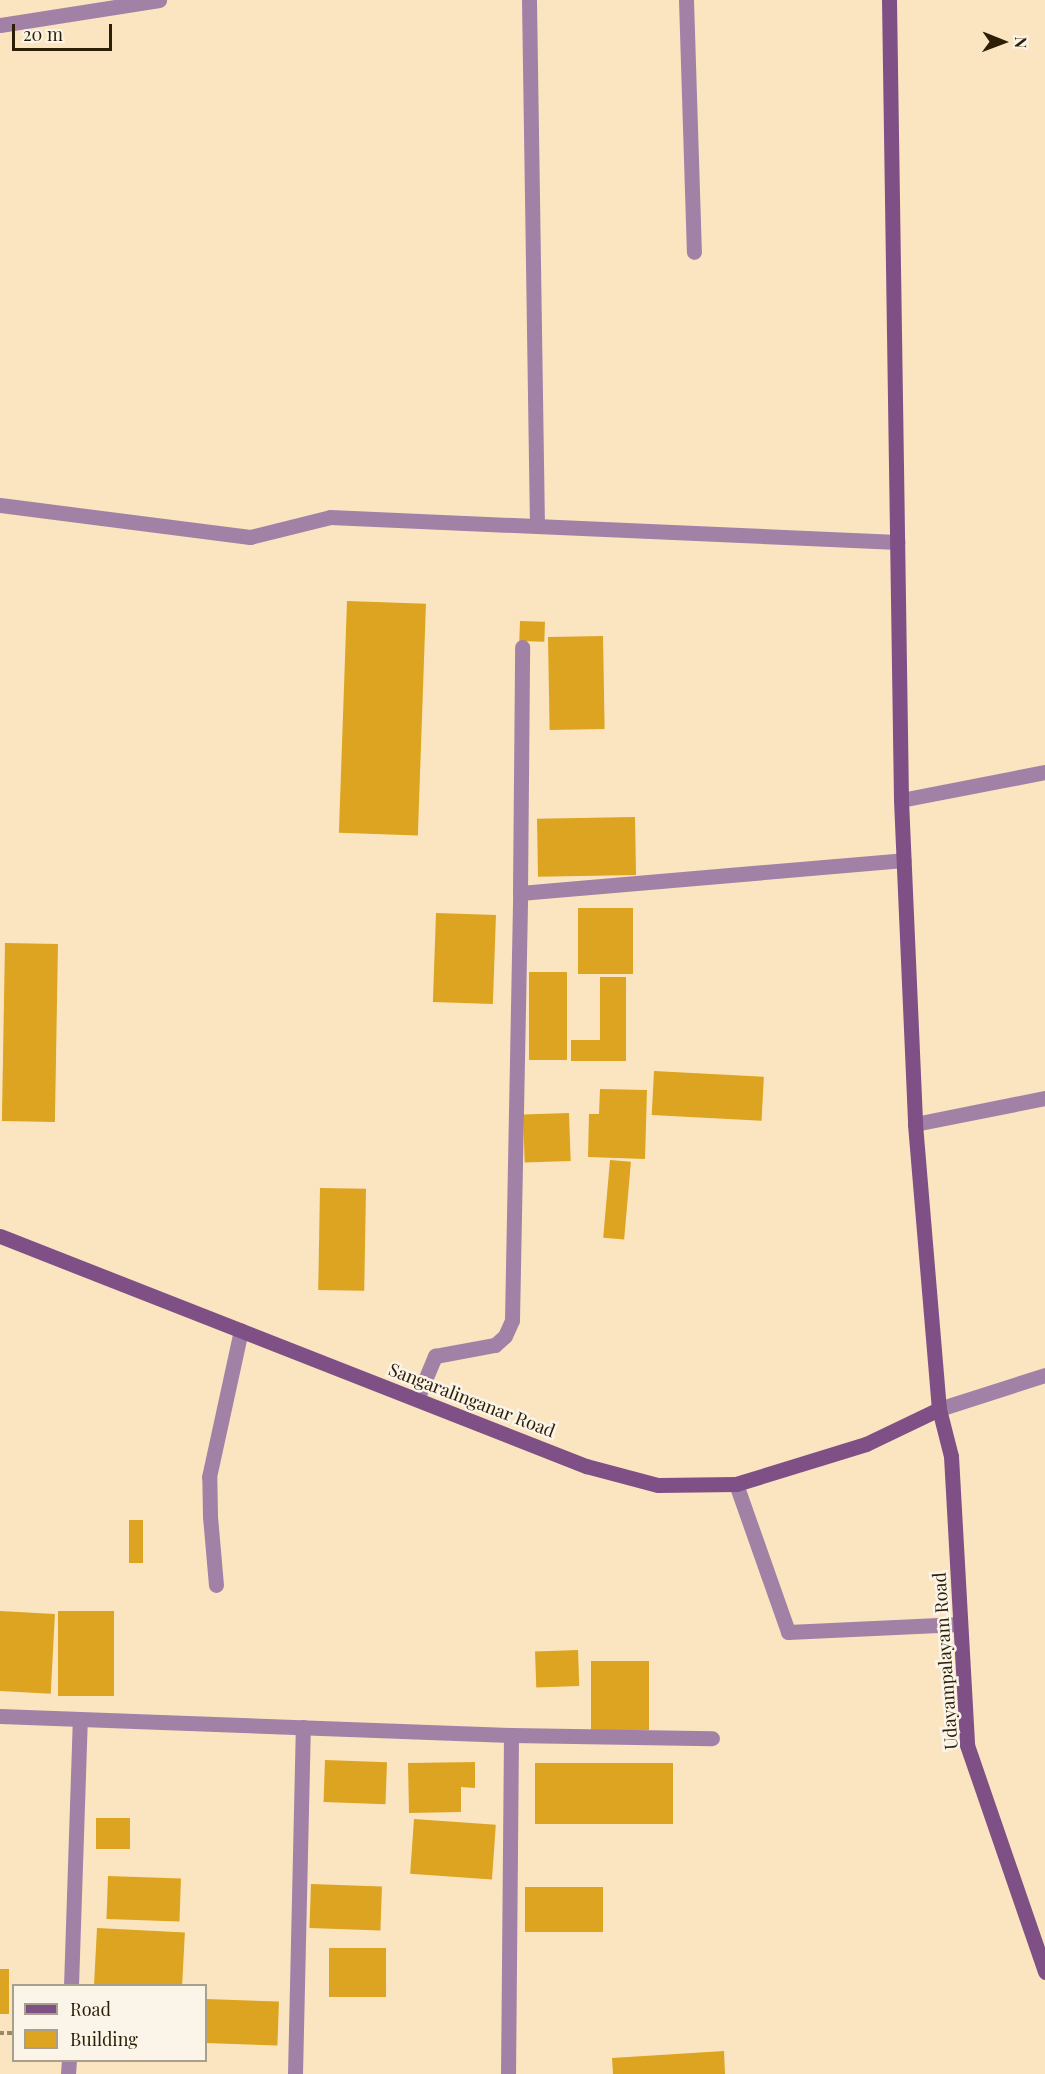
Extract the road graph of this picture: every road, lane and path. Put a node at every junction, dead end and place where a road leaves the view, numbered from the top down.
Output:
1 (159, 0) edge
2 (529, 0) edge
3 (687, 0) edge
4 (888, 0) edge
5 (0, 25) edge
6 (694, 252) dead end
7 (0, 505) edge
8 (537, 526) junction
9 (897, 542) junction
10 (522, 647) dead end
11 (1045, 772) edge
12 (902, 800) junction
13 (904, 860) junction
14 (520, 893) junction
15 (1045, 1098) edge
16 (915, 1124) junction
17 (0, 1236) edge
18 (241, 1330) junction
19 (1045, 1376) edge
20 (417, 1399) junction
21 (939, 1409) junction
22 (736, 1484) junction
23 (216, 1585) dead end
24 (960, 1624) junction
25 (0, 1716) edge
26 (80, 1719) junction
27 (303, 1727) junction
28 (511, 1736) junction
29 (712, 1738) dead end
30 (1045, 1972) edge
31 (70, 1984) edge
32 (295, 2074) edge
33 (508, 2074) edge

1 - 5 street
2 - 8 street
3 - 6 street
4 - 9 main road, Udayampalayam Road
7 - 8 street
8 - 9 street
9 - 12 main road, Udayampalayam Road
10 - 14 street
11 - 12 street
12 - 13 main road, Udayampalayam Road
13 - 14 street
13 - 16 main road, Udayampalayam Road
14 - 20 street
15 - 16 street
16 - 21 main road, Udayampalayam Road
17 - 18 main road, Sangaralinganar Road
18 - 20 main road, Sangaralinganar Road
18 - 23 street
19 - 21 street
20 - 22 main road, Sangaralinganar Road
21 - 22 main road, Sangaralinganar Road
21 - 24 main road, Udayampalayam Road
22 - 24 street
24 - 30 main road, Udayampalayam Road
25 - 26 street
26 - 27 street
26 - 31 street
27 - 28 street
27 - 32 street
28 - 29 street
28 - 33 street

